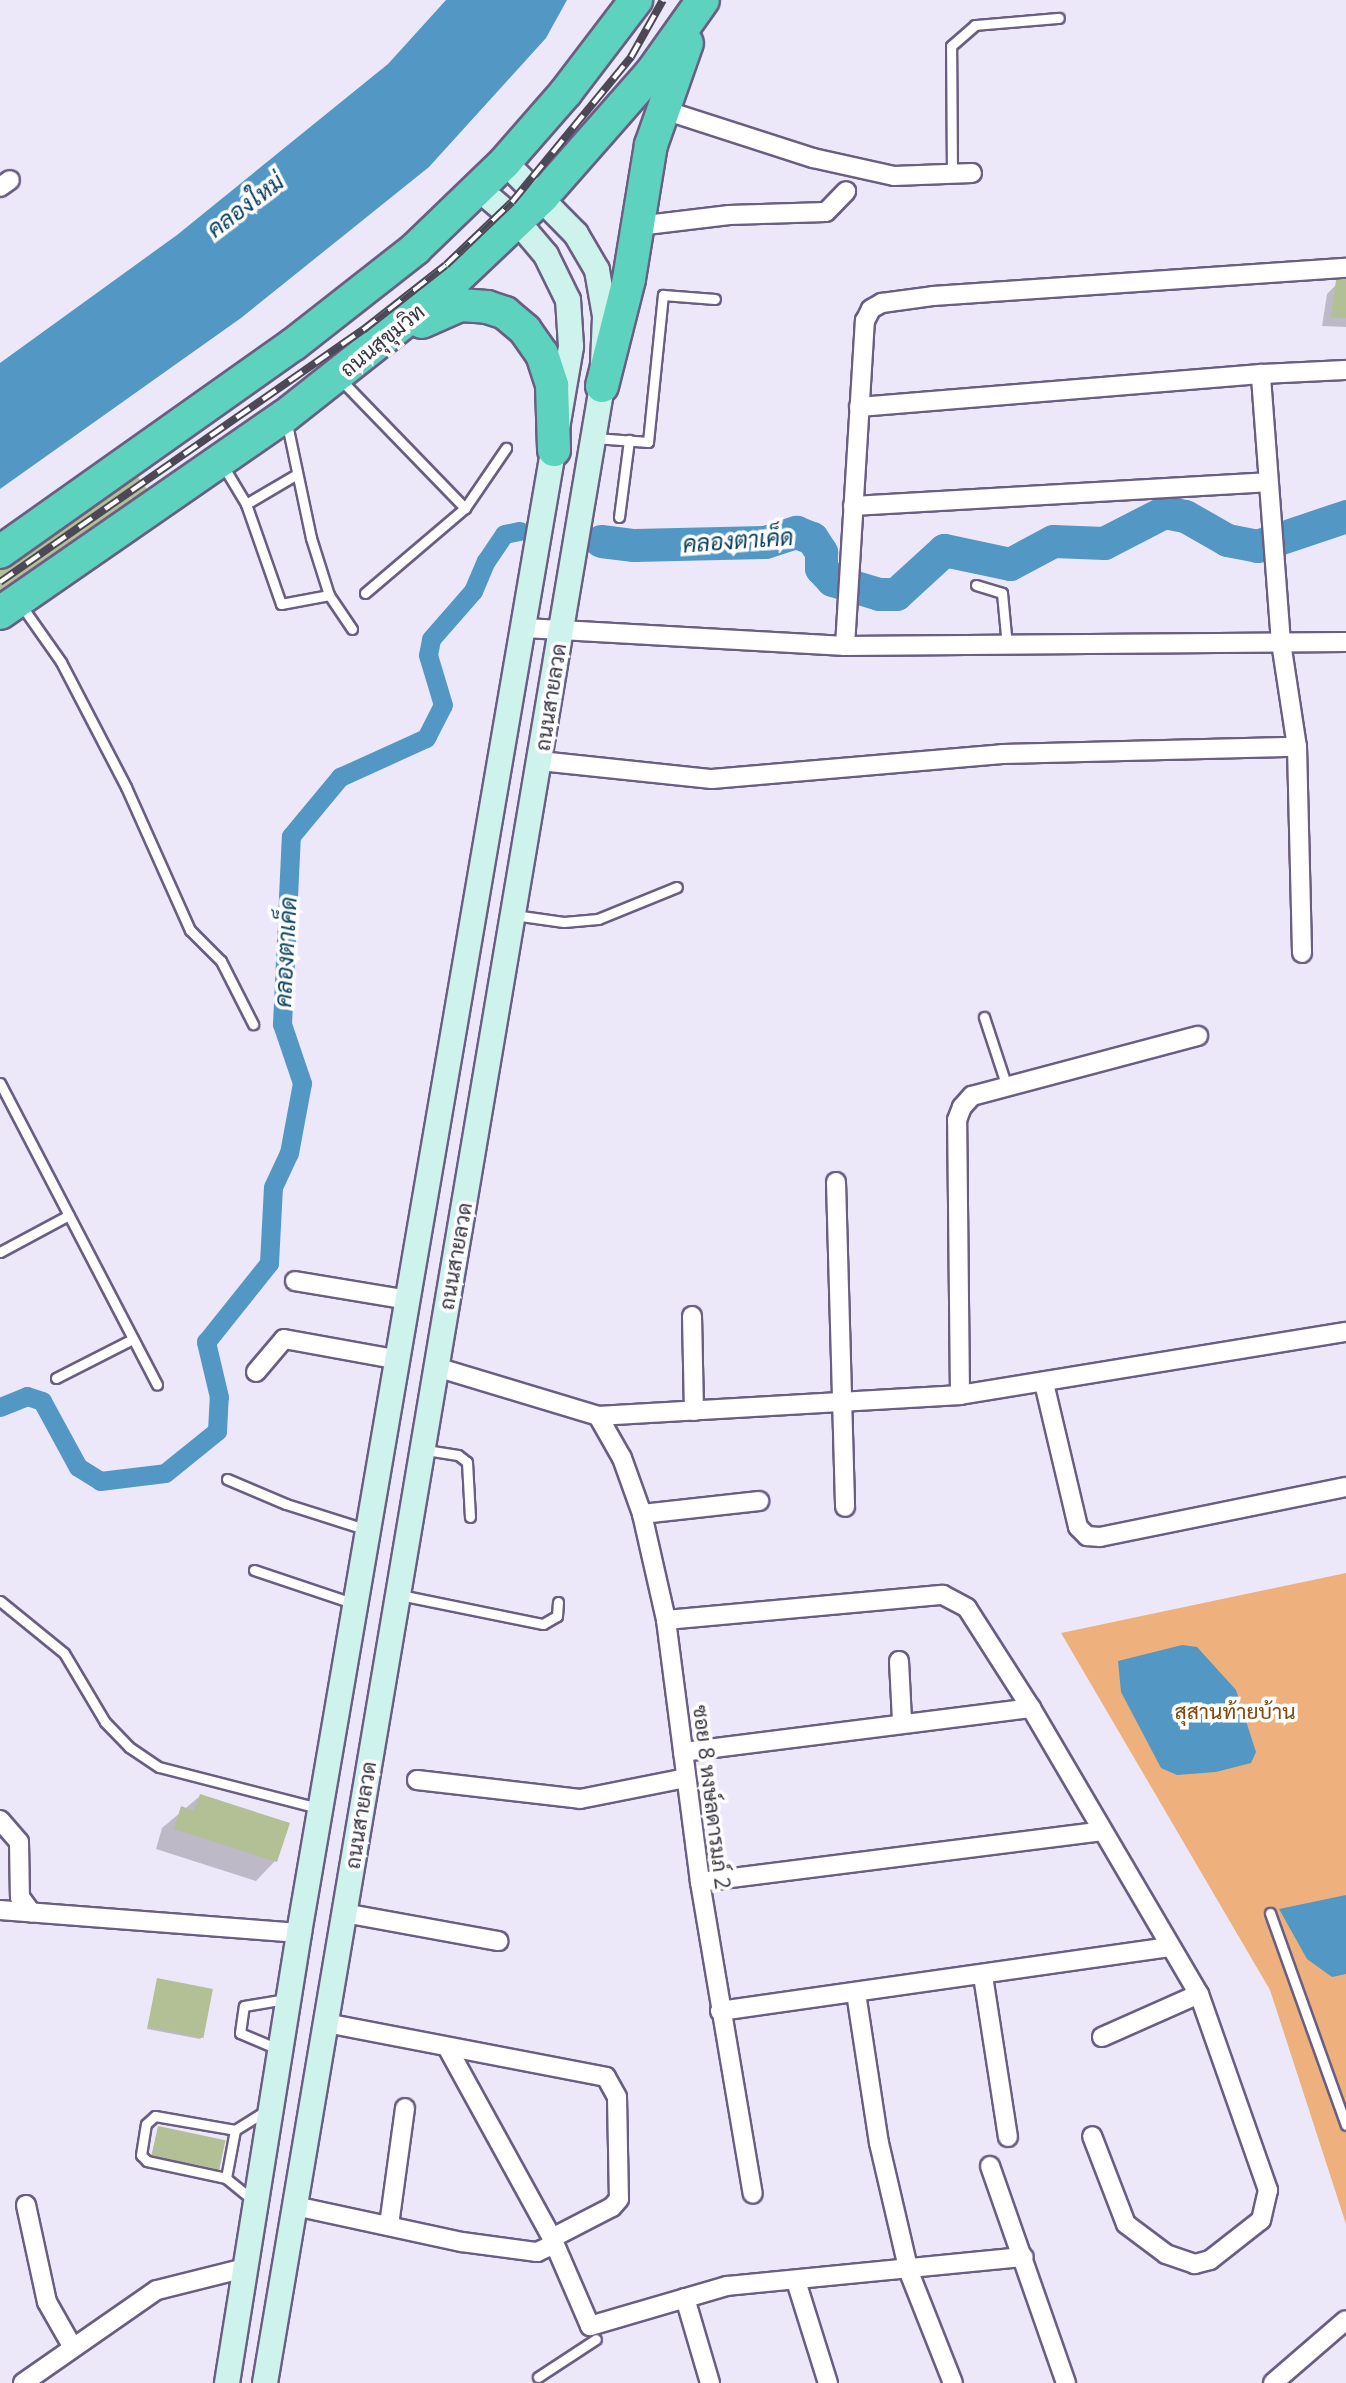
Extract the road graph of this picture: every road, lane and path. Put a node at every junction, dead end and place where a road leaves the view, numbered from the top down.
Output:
1 (636, 0) edge
2 (704, 0) edge
3 (1059, 18) dead end
4 (661, 109) junction
5 (505, 162) junction
6 (972, 173) dead end
7 (952, 175) junction
8 (479, 189) junction
9 (846, 191) dead end
10 (543, 196) junction
11 (519, 223) junction
12 (638, 226) junction
13 (1346, 268) edge
14 (715, 299) dead end
15 (376, 346) junction
16 (1346, 370) edge
17 (1261, 374) junction
18 (338, 376) junction
19 (602, 386) junction
20 (859, 407) junction
21 (285, 416) junction
22 (593, 438) junction
23 (629, 440) junction
24 (506, 449) dead end
25 (554, 450) junction
26 (219, 460) junction
27 (297, 474) junction
28 (1266, 482) junction
29 (246, 504) junction
30 (853, 506) junction
31 (466, 508) junction
32 (619, 517) dead end
33 (0, 552) edge
34 (976, 585) dead end
35 (365, 593) dead end
36 (329, 595) junction
37 (9, 607) edge
38 (525, 628) junction
39 (352, 629) dead end
40 (560, 632) junction
41 (1346, 642) edge
42 (1282, 643) junction
43 (845, 646) junction
44 (1007, 646) junction
45 (1297, 747) junction
46 (540, 761) junction
47 (677, 887) dead end
48 (514, 915) junction
49 (1302, 953) dead end
50 (984, 1017) dead end
51 (253, 1024) dead end
52 (1198, 1037) dead end
53 (0, 1084) edge
54 (1007, 1087) junction
55 (836, 1182) dead end
56 (69, 1215) junction
57 (0, 1252) edge
58 (295, 1281) dead end
59 (409, 1300) junction
60 (692, 1316) dead end
61 (1346, 1332) edge
62 (133, 1339) junction
63 (399, 1360) junction
64 (436, 1367) junction
65 (256, 1372) dead end
66 (56, 1378) dead end
67 (1044, 1383) junction
68 (157, 1385) dead end
69 (960, 1395) junction
70 (841, 1404) junction
71 (694, 1411) junction
72 (598, 1416) junction
73 (422, 1449) junction
74 (227, 1479) dead end
75 (1346, 1487) edge
76 (759, 1501) dead end
77 (845, 1507) dead end
78 (642, 1514) junction
79 (470, 1517) dead end
80 (370, 1530) junction
81 (254, 1570) dead end
82 (398, 1595) junction
83 (0, 1601) edge
84 (558, 1602) dead end
85 (357, 1605) junction
86 (666, 1620) junction
87 (899, 1661) dead end
88 (344, 1679) junction
89 (381, 1687) junction
90 (1031, 1708) junction
91 (902, 1721) junction
92 (683, 1752) junction
93 (686, 1778) junction
94 (417, 1780) dead end
95 (320, 1809) junction
96 (0, 1820) edge
97 (1102, 1831) junction
98 (699, 1882) junction
99 (0, 1910) edge
100 (32, 1912) junction
101 (344, 1913) junction
102 (1270, 1913) dead end
103 (299, 1933) junction
104 (498, 1941) dead end
105 (1169, 1947) junction
106 (984, 1976) junction
107 (856, 1993) junction
108 (1199, 1994) junction
109 (288, 1998) junction
110 (720, 2011) junction
111 (326, 2023) junction
112 (1102, 2037) dead end
113 (447, 2047) junction
114 (279, 2050) junction
115 (270, 2108) junction
116 (405, 2108) dead end
117 (1346, 2125) edge
118 (235, 2130) junction
119 (1008, 2137) dead end
120 (1092, 2137) dead end
121 (990, 2166) dead end
122 (226, 2178) junction
123 (753, 2194) dead end
124 (255, 2202) junction
125 (26, 2205) dead end
126 (295, 2206) junction
127 (390, 2225) junction
128 (552, 2241) junction
129 (1024, 2258) junction
130 (245, 2268) junction
131 (909, 2272) junction
132 (796, 2281) junction
133 (685, 2298) junction
134 (1346, 2320) edge
135 (596, 2340) dead end
136 (72, 2346) junction
137 (538, 2376) dead end
138 (23, 2383) edge
139 (227, 2383) edge
140 (265, 2383) edge
141 (710, 2383) edge
142 (828, 2383) edge
143 (953, 2383) edge
144 (1066, 2383) edge
145 (1273, 2383) edge

1 - 5 highway
2 - 4 highway
2 - 10 highway, ถนนสุขุมวิท
3 - 7 lane
4 - 7 street
4 - 12 highway
5 - 8 highway
5 - 10 main road, ถนนสายลวด
6 - 7 street
8 - 11 main road, ถนนสายลวด
8 - 33 highway
9 - 12 street
10 - 11 highway, ถนนสุขุมวิท
10 - 19 main road, ถนนสายลวด
11 - 15 highway, ถนนสุขุมวิท
11 - 25 main road, ถนนสายลวด
12 - 19 highway
13 - 20 street
14 - 23 lane
15 - 18 highway, ถนนสุขุมวิท
15 - 25 highway
16 - 17 street
17 - 20 street
17 - 28 street
18 - 21 highway, ถนนสุขุมวิท
18 - 31 lane
19 - 22 main road, ถนนสายลวด
20 - 30 street
21 - 26 highway, ถนนสุขุมวิท
21 - 27 lane
22 - 23 lane
22 - 40 main road, ถนนสายลวด
23 - 32 lane
24 - 31 lane
25 - 38 main road, ถนนสายลวด
26 - 29 lane
26 - 37 highway, ถนนสุขุมวิท
27 - 29 lane
27 - 36 lane
28 - 30 street
28 - 42 street
29 - 36 lane
30 - 43 street
31 - 35 lane
34 - 44 lane
36 - 39 lane
37 - 51 lane
38 - 40 street
38 - 59 main road, ถนนสายลวด
40 - 43 street
40 - 46 main road, ถนนสายลวด
41 - 42 street
42 - 44 street
42 - 45 street
43 - 44 street
45 - 46 street
45 - 49 street
46 - 48 main road, ถนนสายลวด
47 - 48 lane
48 - 64 main road, ถนนสายลวด
50 - 54 lane
52 - 54 street
53 - 56 lane
54 - 69 street
55 - 70 street
56 - 57 lane
56 - 62 lane
58 - 59 street
59 - 63 main road, ถนนสายลวด
60 - 71 street
61 - 67 street
62 - 66 lane
62 - 68 lane
63 - 65 street
63 - 80 main road, ถนนสายลวด
64 - 72 street
64 - 73 main road, ถนนสายลวด
67 - 69 street
67 - 75 street
69 - 70 street
70 - 71 street
70 - 77 street
71 - 72 street
72 - 78 street, ซอย 8 หงษ์ลดารมภ์ 2
73 - 79 lane
73 - 82 main road, ถนนสายลวด
74 - 80 lane
76 - 78 street
78 - 86 street, ซอย 8 หงษ์ลดารมภ์ 2
80 - 85 main road, ถนนสายลวด
81 - 85 lane
82 - 84 lane
82 - 89 main road, ถนนสายลวด
83 - 95 lane
85 - 88 main road, ถนนสายลวด
86 - 90 street
86 - 92 street, ซอย 8 หงษ์ลดารมภ์ 2
87 - 91 street
88 - 89 main road
88 - 95 main road, ถนนสายลวด
89 - 101 main road, ถนนสายลวด
90 - 91 street
90 - 97 street
91 - 92 street
92 - 93 street, ซอย 8 หงษ์ลดารมภ์ 2
93 - 94 street
93 - 98 street, ซอย 8 หงษ์ลดารมภ์ 2
95 - 103 main road, ถนนสายลวด
96 - 100 street
97 - 98 street
97 - 105 street
98 - 110 street, ซอย 8 หงษ์ลดารมภ์ 2
99 - 100 street
100 - 103 street
101 - 104 street
101 - 111 main road, ถนนสายลวด
102 - 117 lane
103 - 109 main road, ถนนสายลวด
105 - 106 street
105 - 108 street
106 - 107 street
106 - 119 street
107 - 110 street
107 - 131 street
108 - 112 street
108 - 120 street
109 - 114 main road, ถนนสายลวด
109 - 114 lane
110 - 123 street, ซอย 8 หงษ์ลดารมภ์ 2
111 - 113 street
111 - 126 main road, ถนนสายลวด
113 - 128 street
113 - 128 street
114 - 115 main road, ถนนสายลวด
115 - 118 lane
115 - 124 main road, ถนนสายลวด
116 - 127 street
118 - 122 lane
118 - 122 lane
121 - 129 street
122 - 124 lane
124 - 130 main road, ถนนสายลวด
125 - 136 street
126 - 127 street
126 - 140 main road, ถนนสายลวด
127 - 128 street
128 - 133 street
129 - 131 street
129 - 144 street
130 - 136 street
130 - 139 main road, ถนนสายลวด
131 - 132 street
131 - 143 street
132 - 133 street
132 - 142 street
133 - 141 street
134 - 145 street
135 - 137 lane
136 - 138 street

